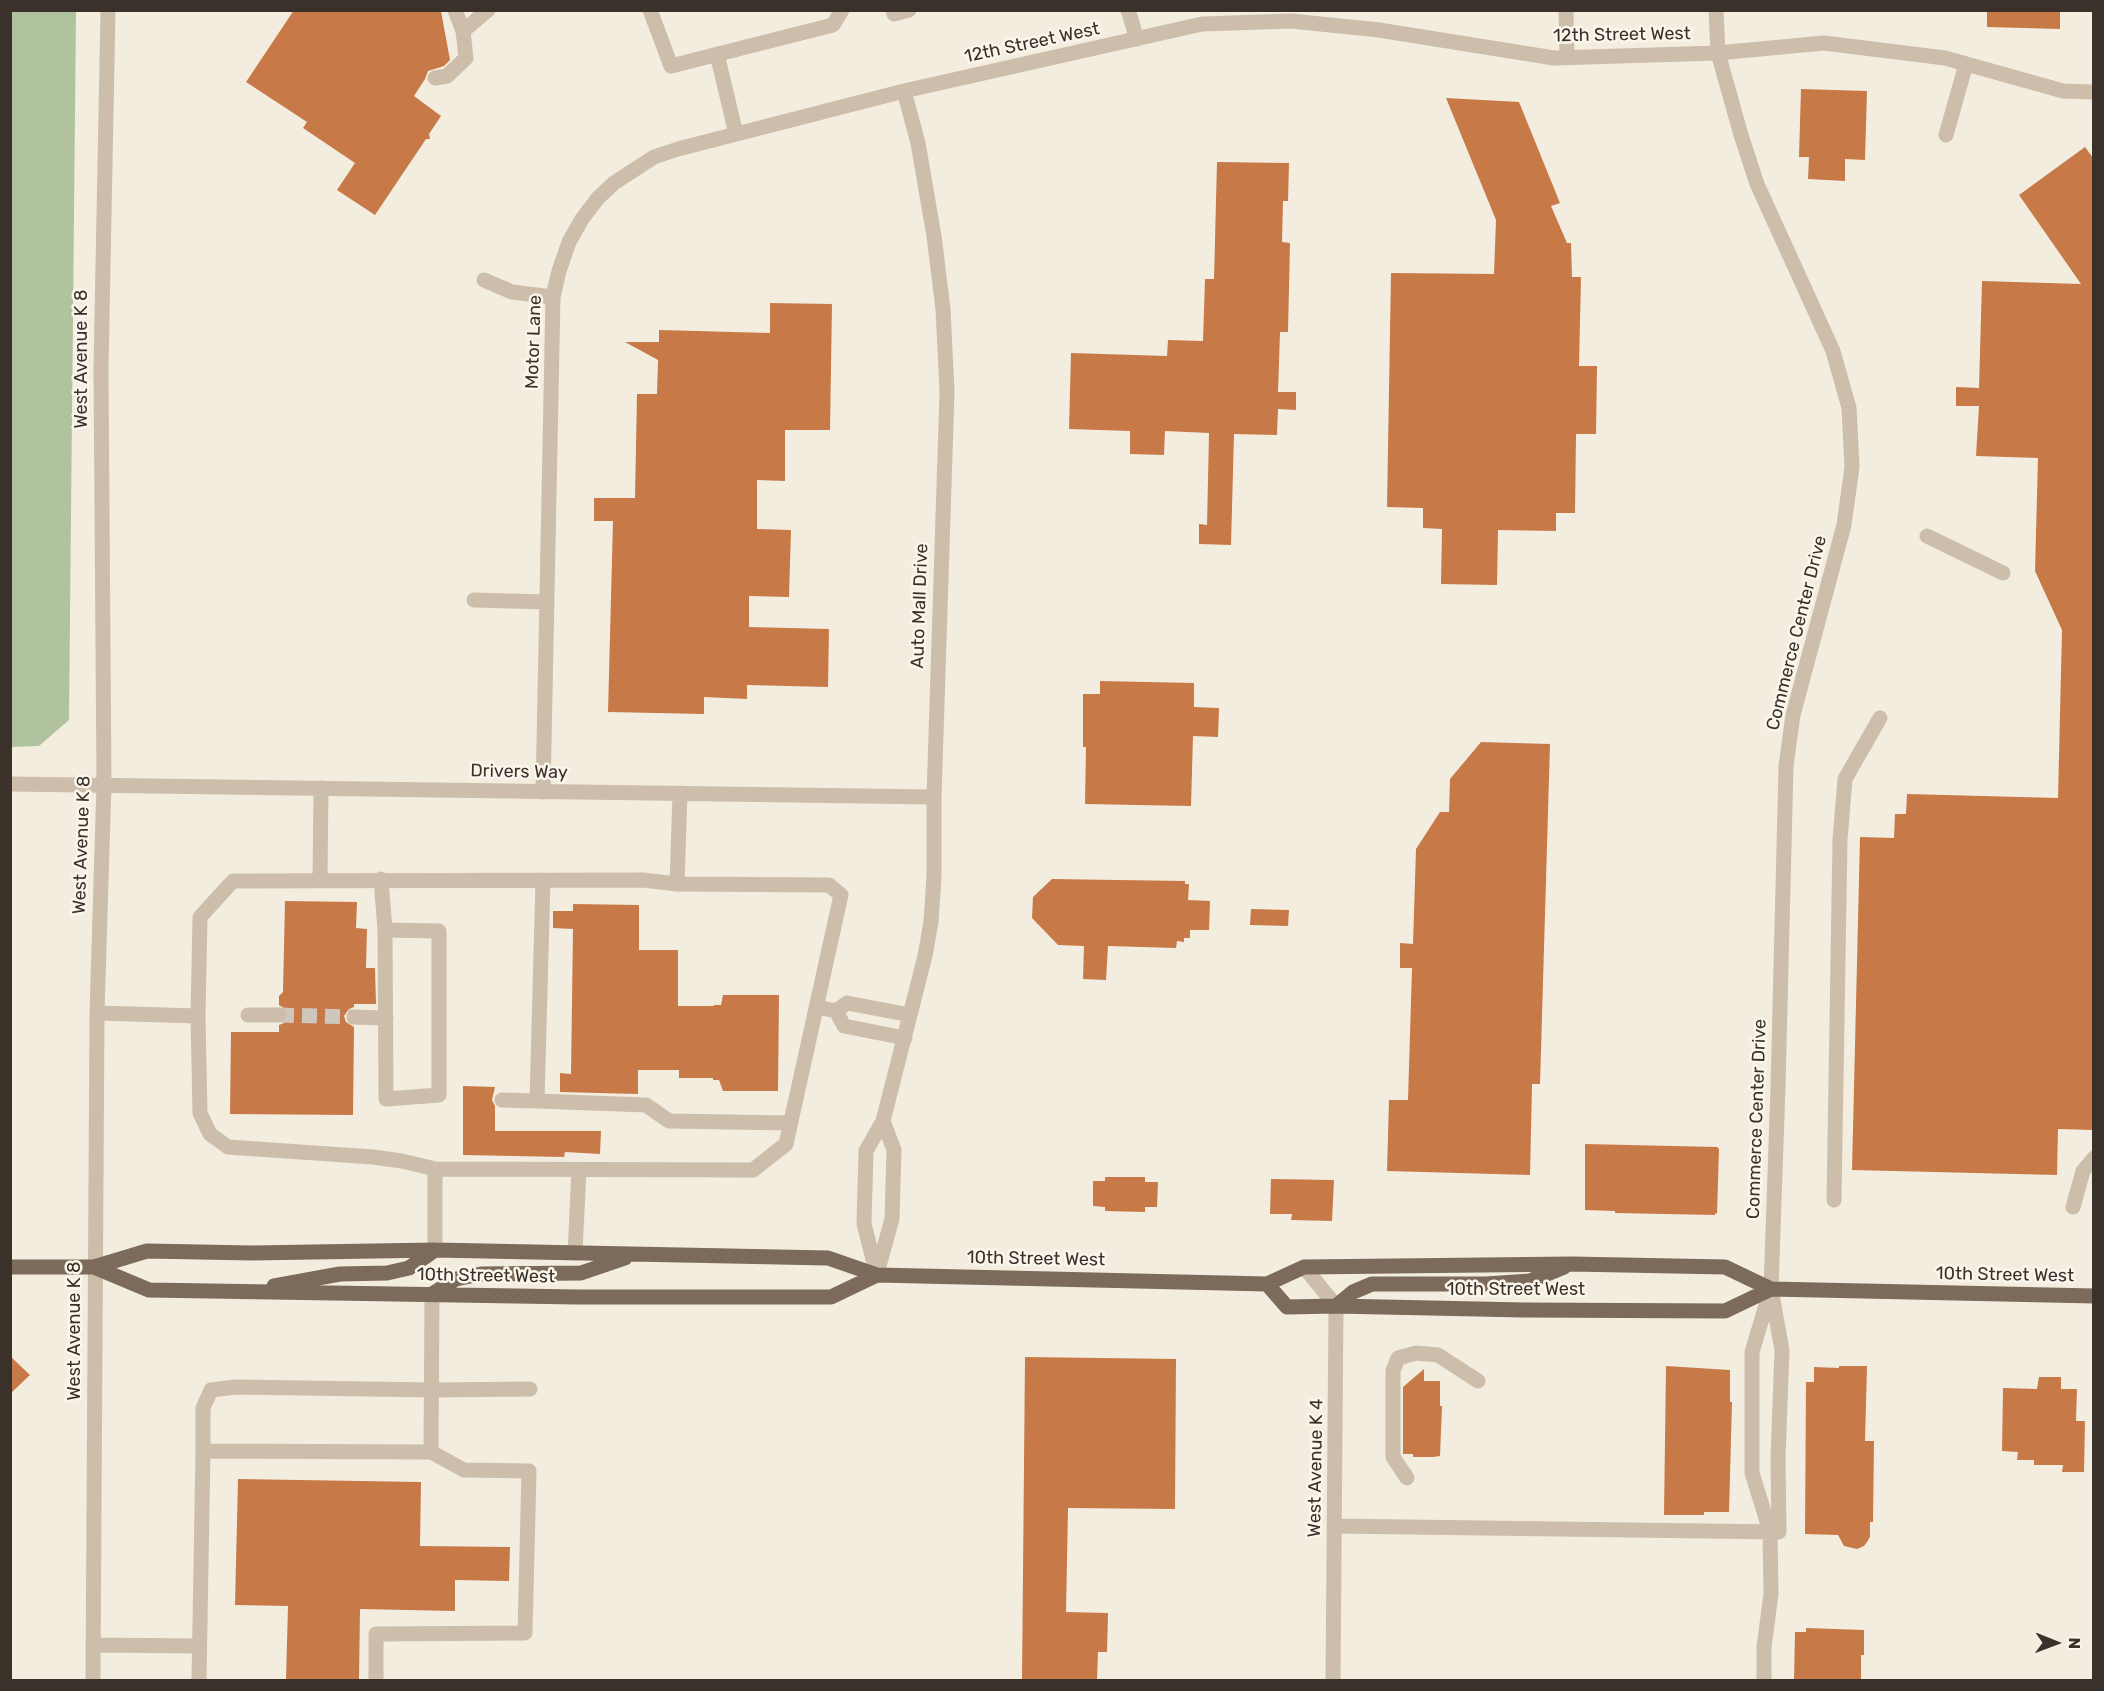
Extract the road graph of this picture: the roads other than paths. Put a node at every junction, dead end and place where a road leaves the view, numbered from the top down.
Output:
1 (108, 10) edge
2 (455, 10) edge
3 (488, 10) edge
4 (650, 10) edge
5 (842, 10) edge
6 (893, 10) edge
7 (909, 10) edge
8 (1128, 10) edge
9 (1566, 10) edge
10 (1716, 10) edge
11 (463, 31) junction
12 (1137, 39) junction
13 (1718, 53) junction
14 (717, 54) junction
15 (1567, 57) junction
16 (1966, 64) junction
17 (435, 78) dead end
18 (904, 91) junction
19 (2094, 92) edge
20 (736, 134) junction
21 (1946, 135) dead end
22 (484, 280) dead end
23 (553, 297) junction
24 (1927, 536) dead end
25 (2003, 573) dead end
26 (474, 600) dead end
27 (547, 602) junction
28 (1880, 718) dead end
29 (10, 784) edge
30 (104, 784) junction
31 (321, 788) junction
32 (543, 792) junction
33 (680, 793) junction
34 (934, 796) junction
35 (381, 879) junction
36 (543, 880) junction
37 (320, 881) junction
38 (677, 884) junction
39 (385, 930) junction
40 (817, 1007) junction
41 (836, 1011) junction
42 (97, 1013) junction
43 (248, 1015) dead end
44 (279, 1015) tunnel mouth
45 (910, 1015) junction
46 (198, 1016) junction
47 (354, 1017) tunnel mouth
48 (386, 1018) junction
49 (904, 1038) junction
50 (502, 1100) dead end
51 (537, 1101) junction
52 (883, 1121) junction
53 (790, 1123) junction
54 (2094, 1158) edge
55 (435, 1169) junction
56 (579, 1170) junction
57 (1834, 1200) dead end
58 (2073, 1207) dead end
59 (435, 1250) junction
60 (575, 1254) junction
61 (634, 1254) junction
62 (1572, 1263) junction
63 (10, 1267) edge
64 (1304, 1267) junction
65 (94, 1268) junction
66 (877, 1275) junction
67 (1267, 1284) junction
68 (1771, 1289) junction
69 (241, 1293) junction
70 (432, 1294) junction
71 (2094, 1296) edge
72 (1336, 1306) junction
73 (1478, 1381) dead end
74 (530, 1389) dead end
75 (433, 1390) junction
76 (203, 1450) junction
77 (431, 1452) junction
78 (1407, 1478) dead end
79 (1335, 1526) junction
80 (1770, 1532) junction
81 (93, 1645) junction
82 (199, 1646) junction
83 (93, 1680) edge
84 (199, 1680) edge
85 (376, 1680) edge
86 (1333, 1680) edge
87 (1764, 1680) edge

1 - 30 street, West Avenue K 8
2 - 11 street
3 - 11 street
4 - 14 street
5 - 14 street
6 - 7 street
8 - 12 street
9 - 15 street
10 - 13 street, Commerce Center Drive
11 - 17 street
12 - 15 street, 12th Street West
12 - 18 street, 12th Street West
13 - 15 street, 12th Street West
13 - 16 street, 12th Street West
13 - 68 street, Commerce Center Drive
14 - 20 street
16 - 19 street, 12th Street West
16 - 21 street
18 - 20 street, Motor Lane
18 - 34 street, Auto Mall Drive
20 - 23 street, Motor Lane
22 - 23 street
23 - 27 street, Motor Lane
24 - 25 street
26 - 27 street
27 - 32 street, Motor Lane
28 - 57 street
29 - 30 street, Drivers Way
30 - 31 street, Drivers Way
30 - 42 street, West Avenue K 8
31 - 32 street, Drivers Way
31 - 37 street
32 - 33 street, Drivers Way
33 - 34 street, Drivers Way
33 - 38 street
34 - 45 street, Auto Mall Drive
35 - 36 street
35 - 37 street
35 - 39 street
36 - 38 street
36 - 51 street
37 - 46 street
38 - 40 street
39 - 48 street
39 - 48 street
40 - 41 street
40 - 53 street
41 - 45 street
41 - 49 street
42 - 46 street
42 - 65 street, West Avenue K 8
43 - 44 street
45 - 49 street, Auto Mall Drive
46 - 55 street
47 - 48 street
49 - 52 street, Auto Mall Drive
50 - 51 street
51 - 53 street
52 - 66 street
52 - 66 street, Auto Mall Drive
53 - 56 street
54 - 58 street
55 - 56 street
55 - 59 street
56 - 60 street
59 - 60 main road, 10th Street West
59 - 65 main road, 10th Street West
59 - 69 main road
60 - 61 main road, 10th Street West
61 - 66 main road, 10th Street West
61 - 70 main road
62 - 64 main road, 10th Street West
62 - 68 main road, 10th Street West
62 - 72 main road
63 - 65 main road, 10th Street West
64 - 67 main road, 10th Street West
64 - 72 street
65 - 69 main road, 10th Street West
65 - 81 street, West Avenue K 8
66 - 67 main road, 10th Street West
66 - 70 main road, 10th Street West
67 - 72 main road, 10th Street West
68 - 71 main road, 10th Street West
68 - 72 main road, 10th Street West
68 - 80 street, Commerce Center Drive
68 - 80 street, Commerce Center Drive
69 - 70 main road, 10th Street West
70 - 75 street
72 - 79 street, West Avenue K 4
73 - 78 street
74 - 75 street
75 - 76 street
75 - 77 street
76 - 77 street
76 - 82 street
77 - 85 street
79 - 80 street
79 - 86 street, West Avenue K 4
80 - 87 street
81 - 82 street
81 - 83 street, West Avenue K 8
82 - 84 street

